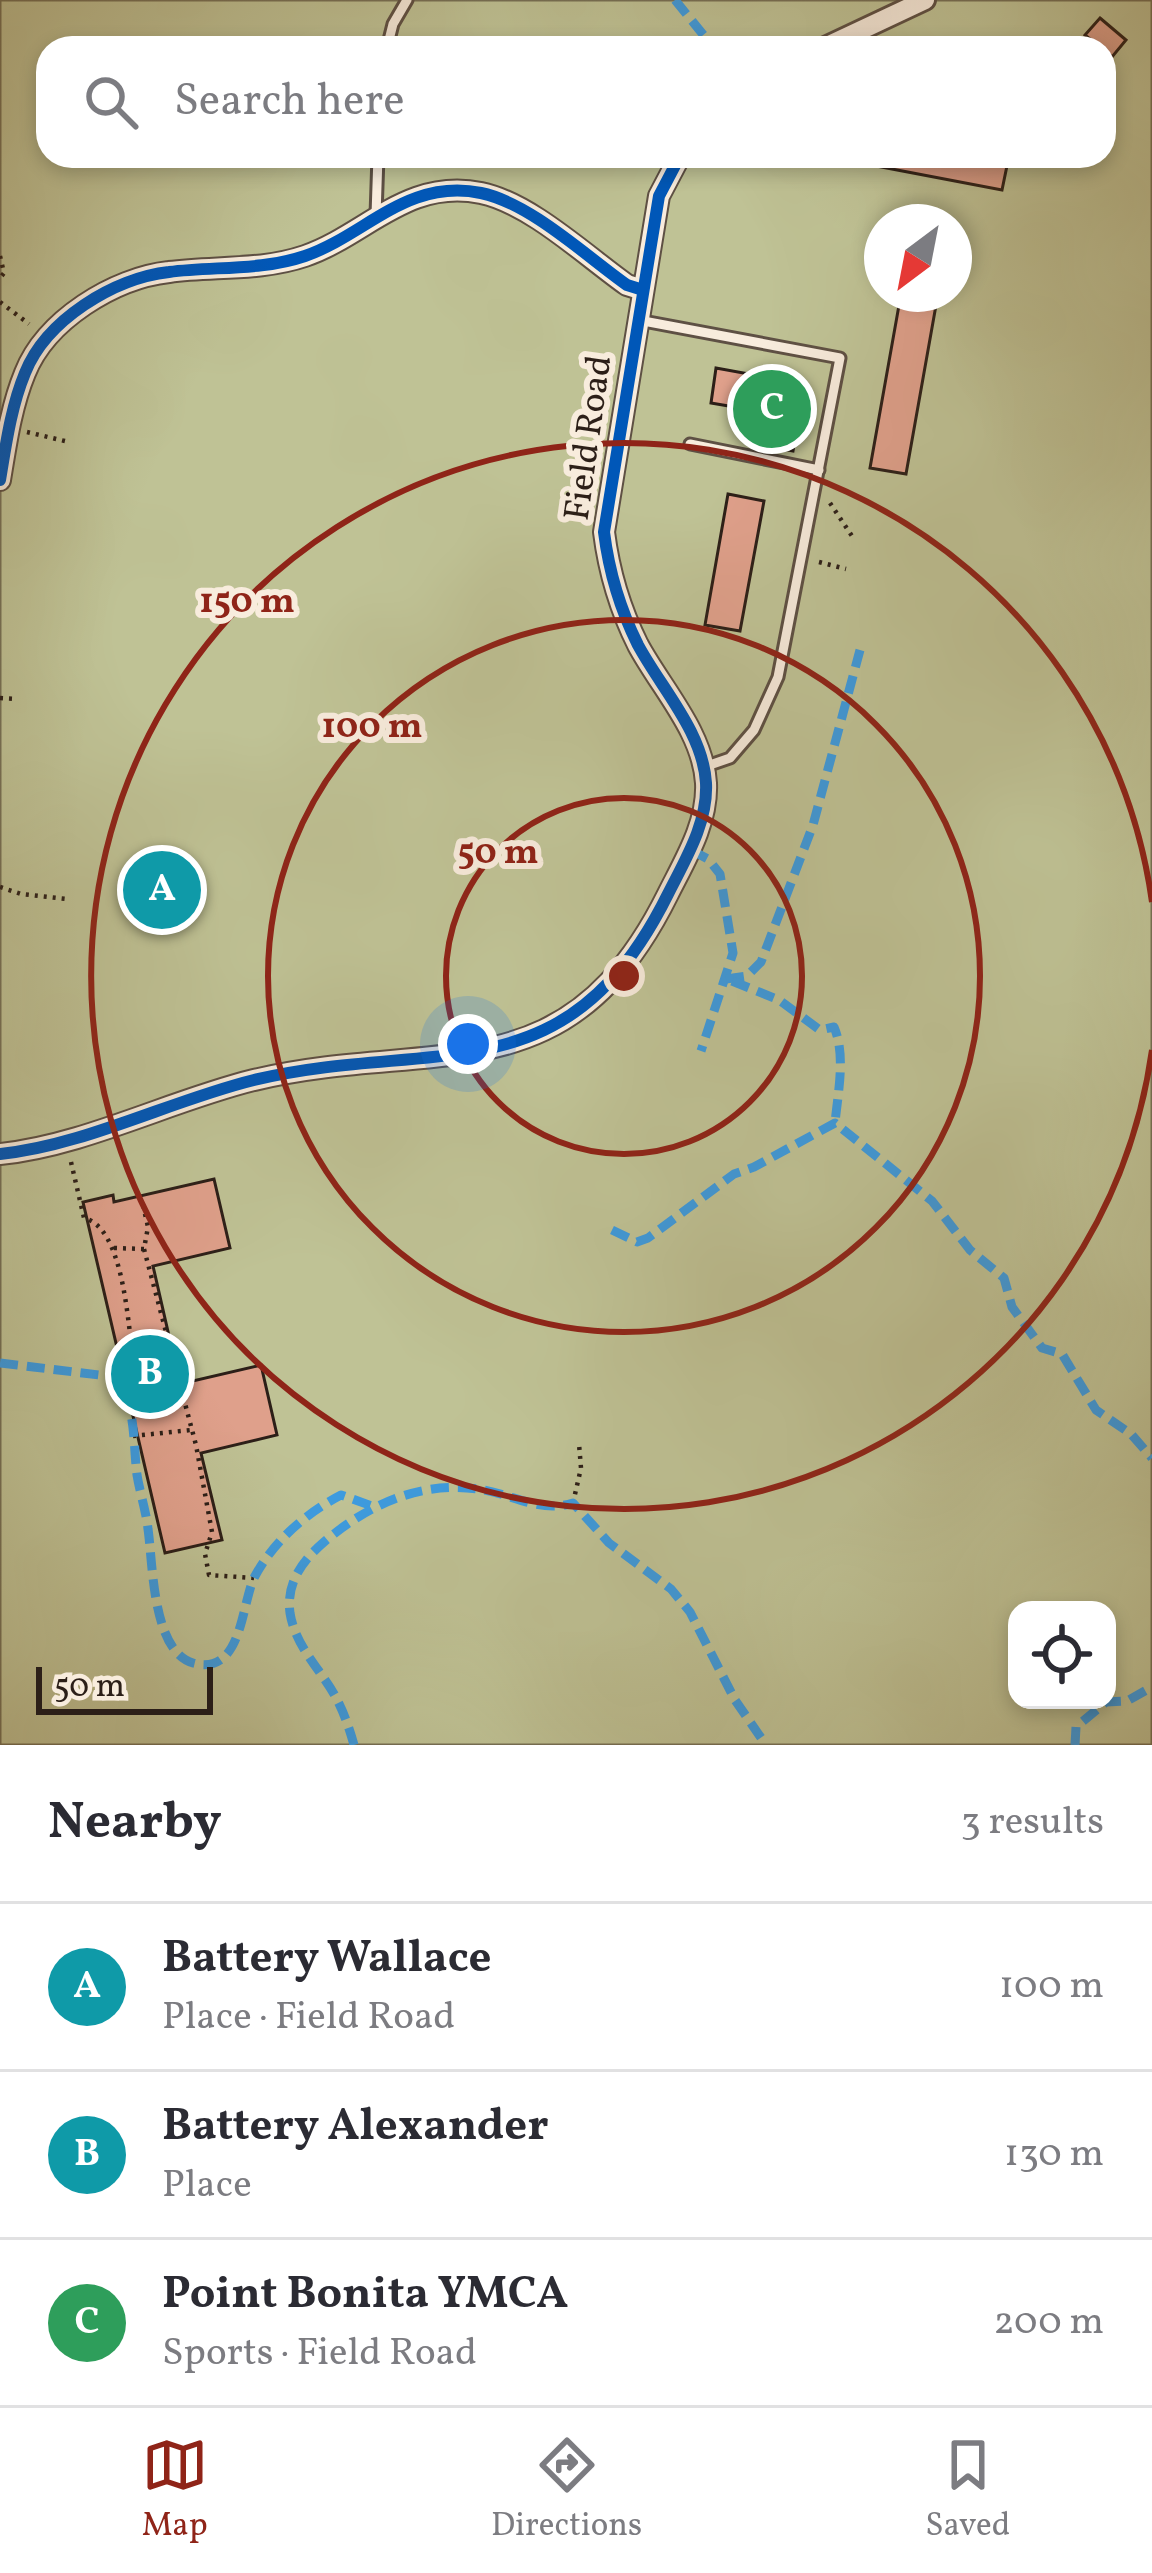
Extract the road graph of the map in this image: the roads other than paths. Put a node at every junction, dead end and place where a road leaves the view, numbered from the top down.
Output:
1 (406, 0) edge
2 (925, 0) edge
3 (390, 36) edge
4 (848, 36) edge
5 (378, 168) edge
6 (674, 168) edge
7 (376, 215) junction
8 (643, 290) junction
9 (638, 320) junction
10 (690, 444) dead end
11 (819, 470) junction
12 (0, 480) edge
13 (704, 767) junction
14 (0, 1154) edge

1 - 3 lane
2 - 4 street
5 - 7 lane
6 - 8 street, Field Road
7 - 8 street
7 - 12 street
8 - 9 street, Field Road
9 - 11 lane
9 - 13 street, Field Road
10 - 11 lane
11 - 13 lane
13 - 14 street, Field Road

